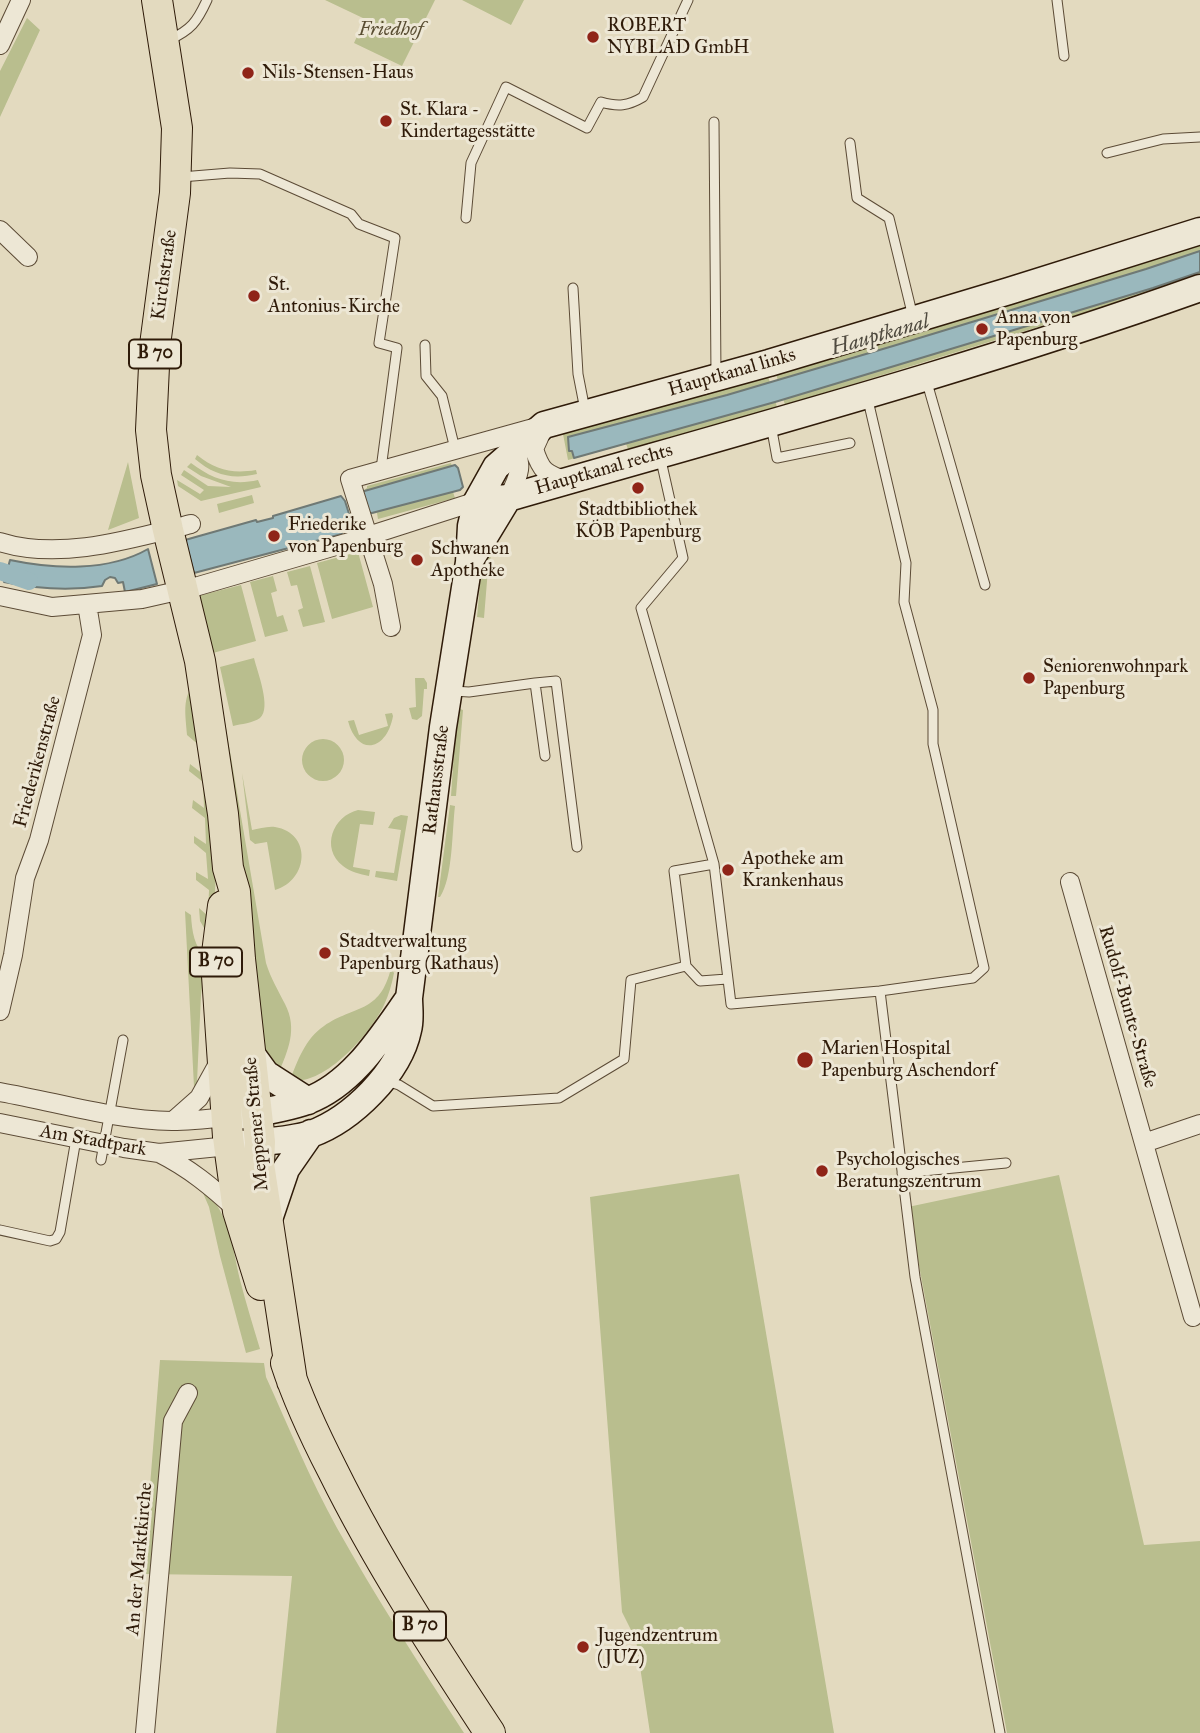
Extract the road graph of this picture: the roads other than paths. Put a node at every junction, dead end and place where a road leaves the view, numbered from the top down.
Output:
1 (21, 0) edge
2 (157, 0) edge
3 (207, 0) edge
4 (688, 0) edge
5 (1057, 0) edge
6 (164, 42) junction
7 (0, 45) edge
8 (1064, 56) dead end
9 (714, 122) dead end
10 (1200, 136) edge
11 (850, 143) dead end
12 (1107, 153) dead end
13 (176, 178) junction
14 (466, 218) dead end
15 (0, 230) edge
16 (1200, 231) edge
17 (28, 257) dead end
18 (573, 288) dead end
19 (1200, 288) edge
20 (913, 319) junction
21 (425, 345) dead end
22 (716, 377) junction
23 (925, 377) junction
24 (866, 394) junction
25 (586, 415) junction
26 (770, 423) junction
27 (544, 425) junction
28 (850, 443) dead end
29 (508, 444) junction
30 (455, 449) junction
31 (659, 454) junction
32 (382, 469) junction
33 (567, 481) junction
34 (508, 498) junction
35 (477, 501) junction
36 (180, 527) junction
37 (367, 535) junction
38 (0, 542) edge
39 (469, 562) junction
40 (985, 585) dead end
41 (183, 590) junction
42 (0, 596) edge
43 (87, 604) junction
44 (391, 627) dead end
45 (535, 683) junction
46 (449, 691) junction
47 (545, 756) dead end
48 (577, 847) dead end
49 (714, 864) junction
50 (1070, 882) dead end
51 (6, 953) edge
52 (686, 966) junction
53 (727, 978) junction
54 (880, 991) junction
55 (409, 998) junction
56 (0, 1011) edge
57 (123, 1040) dead end
58 (236, 1055) junction
59 (383, 1080) junction
60 (0, 1092) edge
61 (308, 1101) junction
62 (110, 1114) junction
63 (173, 1121) junction
64 (0, 1123) edge
65 (1200, 1124) edge
66 (258, 1127) junction
67 (228, 1131) junction
68 (311, 1133) junction
69 (76, 1139) junction
70 (1144, 1143) junction
71 (102, 1152) junction
72 (159, 1153) junction
73 (1006, 1163) dead end
74 (902, 1173) junction
75 (238, 1211) junction
76 (267, 1225) junction
77 (0, 1230) edge
78 (1194, 1317) dead end
79 (292, 1381) junction
80 (188, 1393) dead end
81 (145, 1733) edge
82 (490, 1733) edge
83 (1000, 1733) edge

1 - 7 street
2 - 6 main road, Kirchstraße / B 70
3 - 6 lane
4 - 14 lane
5 - 8 lane
6 - 13 main road, Kirchstraße / B 70
9 - 22 lane
10 - 12 lane
11 - 20 lane
13 - 32 lane
13 - 36 main road, Kirchstraße / B 70
15 - 17 street
16 - 20 street, Hauptkanal links
18 - 25 lane
19 - 23 street, Hauptkanal rechts
20 - 22 street, Hauptkanal links
21 - 30 lane
22 - 25 street, Hauptkanal links
23 - 24 street, Hauptkanal rechts
23 - 40 lane
24 - 26 street, Hauptkanal rechts
24 - 54 lane
25 - 27 street, Hauptkanal links
26 - 28 lane
26 - 31 street, Hauptkanal rechts
27 - 29 street, Hauptkanal links
27 - 33 street
29 - 30 street, Hauptkanal links
29 - 34 street
29 - 35 street, Hauptkanal links
30 - 32 street, Hauptkanal links
31 - 33 street, Hauptkanal rechts
31 - 49 lane
32 - 37 street, Hauptkanal links
33 - 34 street, Hauptkanal rechts
34 - 35 street, Hauptkanal rechts
34 - 39 street, Rathausstraße
35 - 37 street, Hauptkanal rechts
35 - 39 street, Rathausstraße
36 - 38 street
36 - 41 main road, Kirchstraße / B 70
37 - 41 street, Hauptkanal rechts
37 - 44 street
39 - 46 street, Rathausstraße
41 - 43 street, Hauptkanal rechts
41 - 58 main road, Meppener Straße / B 70
42 - 43 street, Hauptkanal rechts
43 - 51 street, Friederikenstraße
45 - 46 lane
45 - 47 lane
45 - 48 lane
46 - 55 street, Rathausstraße
49 - 52 lane
49 - 53 lane
50 - 70 street, Rudolf-Bunte-Straße
51 - 56 street, Friederikenstraße
52 - 53 lane
52 - 59 lane
53 - 54 lane
54 - 74 lane
55 - 59 street, Rathausstraße
55 - 61 street, Rathausstraße
57 - 62 lane
58 - 61 street
58 - 63 street
58 - 66 main road, Meppener Straße / B 70
58 - 67 main road, Meppener Straße / B 70
59 - 68 street, Rathausstraße
60 - 62 street, Am Stadtpark
61 - 66 street, Rathausstraße
62 - 63 street, Am Stadtpark
62 - 71 lane
63 - 67 street, Am Stadtpark
64 - 69 street, Am Stadtpark
65 - 70 street
66 - 67 street, Rathausstraße
66 - 68 street, Rathausstraße
66 - 76 main road, Meppener Straße / B 70
67 - 72 street, Am Stadtpark
67 - 75 main road, Meppener Straße / B 70
68 - 76 street, B 70
69 - 71 street, Am Stadtpark
69 - 77 lane
70 - 78 street, Rudolf-Bunte-Straße
71 - 72 street, Am Stadtpark
72 - 75 street, Meppener Straße / B 70
73 - 74 lane
74 - 83 lane
75 - 79 main road, Meppener Straße / B 70
76 - 79 main road, Meppener Straße / B 70
79 - 82 main road, Meppener Straße / B 70
80 - 81 street, An der Marktkirche

